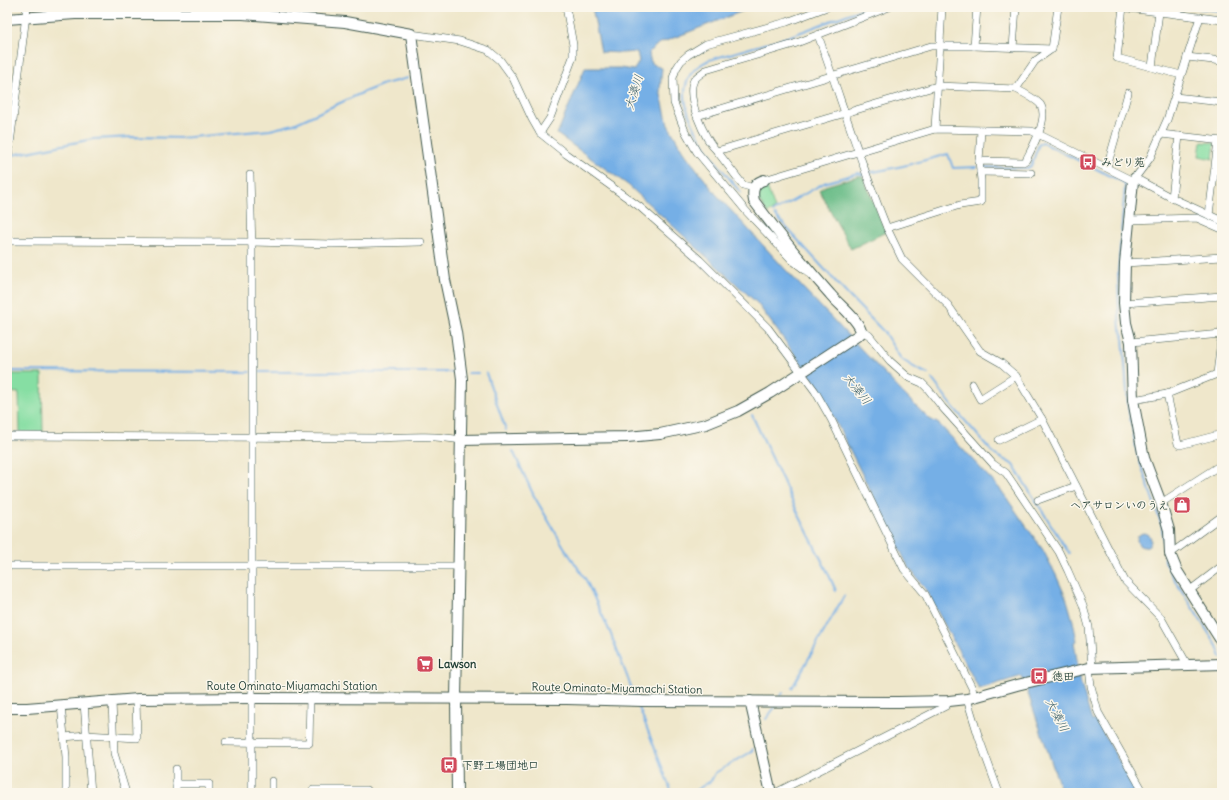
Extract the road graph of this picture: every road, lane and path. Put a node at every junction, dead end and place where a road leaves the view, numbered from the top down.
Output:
1 (566, 7) edge
2 (827, 7) edge
3 (889, 7) edge
4 (942, 7) edge
5 (977, 7) edge
6 (1016, 7) edge
7 (1058, 7) edge
8 (1120, 7) edge
9 (1123, 7) edge
10 (160, 10) edge
11 (26, 12) edge
12 (1159, 12) junction
13 (1200, 17) junction
14 (7, 19) edge
15 (1222, 20) edge
16 (411, 34) junction
17 (818, 35) junction
18 (939, 45) junction
19 (974, 46) junction
20 (1013, 48) junction
21 (1052, 49) junction
22 (1187, 57) junction
23 (1222, 61) edge
24 (1152, 66) junction
25 (1181, 75) junction
26 (833, 76) junction
27 (936, 86) junction
28 (1016, 89) junction
29 (1128, 93) dead end
30 (1174, 97) junction
31 (1222, 102) edge
32 (846, 113) junction
33 (697, 116) junction
34 (935, 128) junction
35 (981, 130) junction
36 (540, 133) junction
37 (1038, 134) junction
38 (1161, 134) junction
39 (1179, 136) junction
40 (1220, 141) edge
41 (859, 151) junction
42 (8, 152) dead end
43 (717, 152) junction
44 (980, 167) junction
45 (1107, 168) junction
46 (1031, 173) dead end
47 (250, 175) dead end
48 (1134, 179) junction
49 (764, 180) joint
50 (754, 188) junction
51 (1172, 198) junction
52 (1209, 215) junction
53 (1128, 220) junction
54 (1222, 221) edge
55 (887, 228) junction
56 (1222, 229) edge
57 (7, 240) edge
58 (251, 242) junction
59 (421, 242) dead end
60 (1222, 257) edge
61 (1125, 263) junction
62 (815, 277) junction
63 (1222, 296) edge
64 (1124, 303) junction
65 (1222, 331) edge
66 (859, 334) junction
67 (1222, 334) edge
68 (1131, 342) junction
69 (802, 372) junction
70 (1220, 374) edge
71 (1016, 376) junction
72 (972, 384) dead end
73 (1168, 394) junction
74 (1133, 400) junction
75 (1042, 419) junction
76 (1222, 434) edge
77 (7, 436) edge
78 (251, 437) junction
79 (461, 440) junction
80 (999, 440) dead end
81 (1222, 464) edge
82 (1076, 486) junction
83 (1038, 500) dead end
84 (1161, 503) junction
85 (1222, 516) edge
86 (1170, 554) junction
87 (7, 566) edge
88 (459, 566) junction
89 (1222, 566) edge
90 (252, 567) junction
91 (1189, 591) junction
92 (1222, 642) edge
93 (1187, 664) junction
94 (1222, 664) edge
95 (1090, 668) junction
96 (251, 698) junction
97 (310, 698) junction
98 (970, 698) junction
99 (136, 699) junction
100 (456, 699) junction
101 (112, 701) junction
102 (750, 701) junction
103 (950, 701) junction
104 (84, 703) junction
105 (61, 705) junction
106 (7, 708) edge
107 (86, 735) junction
108 (114, 736) junction
109 (64, 737) junction
110 (251, 741) junction
111 (226, 742) dead end
112 (176, 769) dead end
113 (272, 781) dead end
114 (176, 784) junction
115 (66, 793) edge
116 (91, 793) edge
117 (126, 793) edge
118 (176, 793) edge
119 (209, 793) edge
120 (252, 793) edge
121 (272, 793) edge
122 (313, 793) edge
123 (367, 793) edge
124 (458, 793) edge
125 (771, 793) edge
126 (776, 793) edge
127 (999, 793) edge
128 (1144, 793) edge

1 - 36 street
2 - 62 street
3 - 17 street
4 - 18 street
5 - 19 street
6 - 20 street
7 - 21 street
8 - 9 street
9 - 12 street
9 - 24 street
10 - 11 street
10 - 16 street
11 - 14 street
11 - 42 street
12 - 13 street
12 - 24 street
13 - 15 street
13 - 22 street
16 - 36 street
16 - 79 street
17 - 26 street
17 - 33 street
18 - 19 street
18 - 26 street
18 - 27 street
19 - 20 street
20 - 21 street
21 - 28 street
22 - 23 street
22 - 25 street
24 - 25 street
25 - 30 street
26 - 32 street
26 - 33 street
27 - 28 street
27 - 32 street
27 - 34 street
28 - 37 street
29 - 45 street
30 - 31 street
30 - 38 street
32 - 41 street
32 - 43 street
33 - 43 street
34 - 35 street
34 - 41 street
35 - 37 street
35 - 44 street
36 - 69 street
37 - 44 street
37 - 45 street
38 - 39 street
38 - 48 street
39 - 40 street
39 - 51 street
40 - 52 street
41 - 49 street
41 - 55 street
43 - 50 street
44 - 46 street
44 - 55 street
45 - 48 street
47 - 58 street
48 - 51 street
48 - 53 street
49 - 50 street
50 - 62 street
51 - 52 street
52 - 54 street
53 - 56 street
53 - 61 street
55 - 71 street
57 - 58 street
58 - 59 street
58 - 78 street
60 - 61 street
61 - 64 street
62 - 66 street
63 - 64 street
64 - 68 street
65 - 67 street
66 - 69 street
66 - 95 street
67 - 68 street
67 - 70 street
68 - 74 street
69 - 79 street
69 - 98 street
70 - 73 street
71 - 72 street
71 - 75 street
73 - 74 street
73 - 76 street
74 - 84 street
75 - 80 street
75 - 82 street
77 - 78 street
78 - 79 street
78 - 90 street
79 - 88 street
81 - 84 street
82 - 83 street
82 - 93 street
84 - 86 street
85 - 86 street
86 - 91 street
87 - 90 street
88 - 90 street
88 - 100 street
89 - 91 street
90 - 96 street
91 - 92 street
93 - 94 street, Route Ominato-Miyamachi Station
93 - 95 street, Route Ominato-Miyamachi Station
95 - 98 street, Route Ominato-Miyamachi Station
95 - 128 street
96 - 97 street, Route Ominato-Miyamachi Station
96 - 99 street, Route Ominato-Miyamachi Station
96 - 110 street
97 - 100 street, Route Ominato-Miyamachi Station
97 - 110 street
98 - 103 street, Route Ominato-Miyamachi Station
98 - 127 street
99 - 101 street, Route Ominato-Miyamachi Station
99 - 108 street
100 - 102 street, Route Ominato-Miyamachi Station
100 - 124 street
101 - 104 street, Route Ominato-Miyamachi Station
101 - 108 street
102 - 103 street, Route Ominato-Miyamachi Station
102 - 125 street
103 - 126 street
104 - 105 street, Route Ominato-Miyamachi Station
104 - 107 street
105 - 106 street, Route Ominato-Miyamachi Station
105 - 109 street
107 - 108 street
107 - 109 street
107 - 116 street
108 - 117 street
109 - 115 street
110 - 111 street
110 - 120 street
112 - 114 street
113 - 121 street
114 - 118 street
114 - 119 street
122 - 123 street

